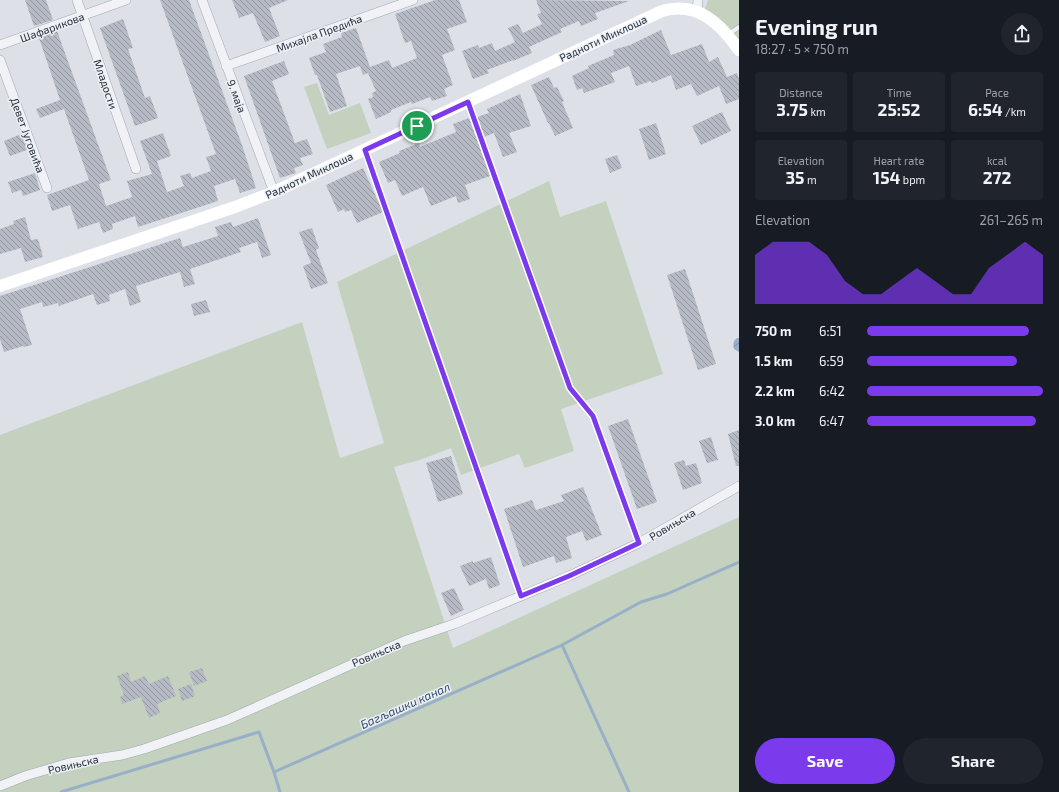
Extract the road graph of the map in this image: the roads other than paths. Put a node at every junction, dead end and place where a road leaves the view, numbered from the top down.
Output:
1 (77, 0) edge
2 (126, 0) edge
3 (202, 0) edge
4 (413, 0) edge
5 (698, 6) edge
6 (82, 16) junction
7 (739, 27) edge
8 (727, 35) junction
9 (0, 45) edge
10 (739, 50) edge
11 (0, 60) edge
12 (226, 66) junction
13 (468, 102) junction
14 (365, 150) junction
15 (136, 169) dead end
16 (47, 188) dead end
17 (274, 192) junction
18 (0, 286) edge
19 (739, 486) edge
20 (639, 543) junction
21 (521, 596) junction
22 (0, 786) edge

1 - 6 street, Младости
2 - 6 street, Шафарикова
3 - 12 street, 9. маја
4 - 12 street, Михајла Предића
5 - 8 street
5 - 13 street, Радноти Миклоша
6 - 9 street, Шафарикова
6 - 15 street, Младости
7 - 8 lane
8 - 10 street
11 - 16 street, Девет Југовића
12 - 17 street, 9. маја
13 - 14 street, Радноти Миклоша
13 - 20 lane
14 - 17 street, Радноти Миклоша
14 - 21 lane
17 - 18 street, Радноти Миклоша
19 - 20 street, Ровињска
20 - 21 street, Ровињска
21 - 22 street, Ровињска

